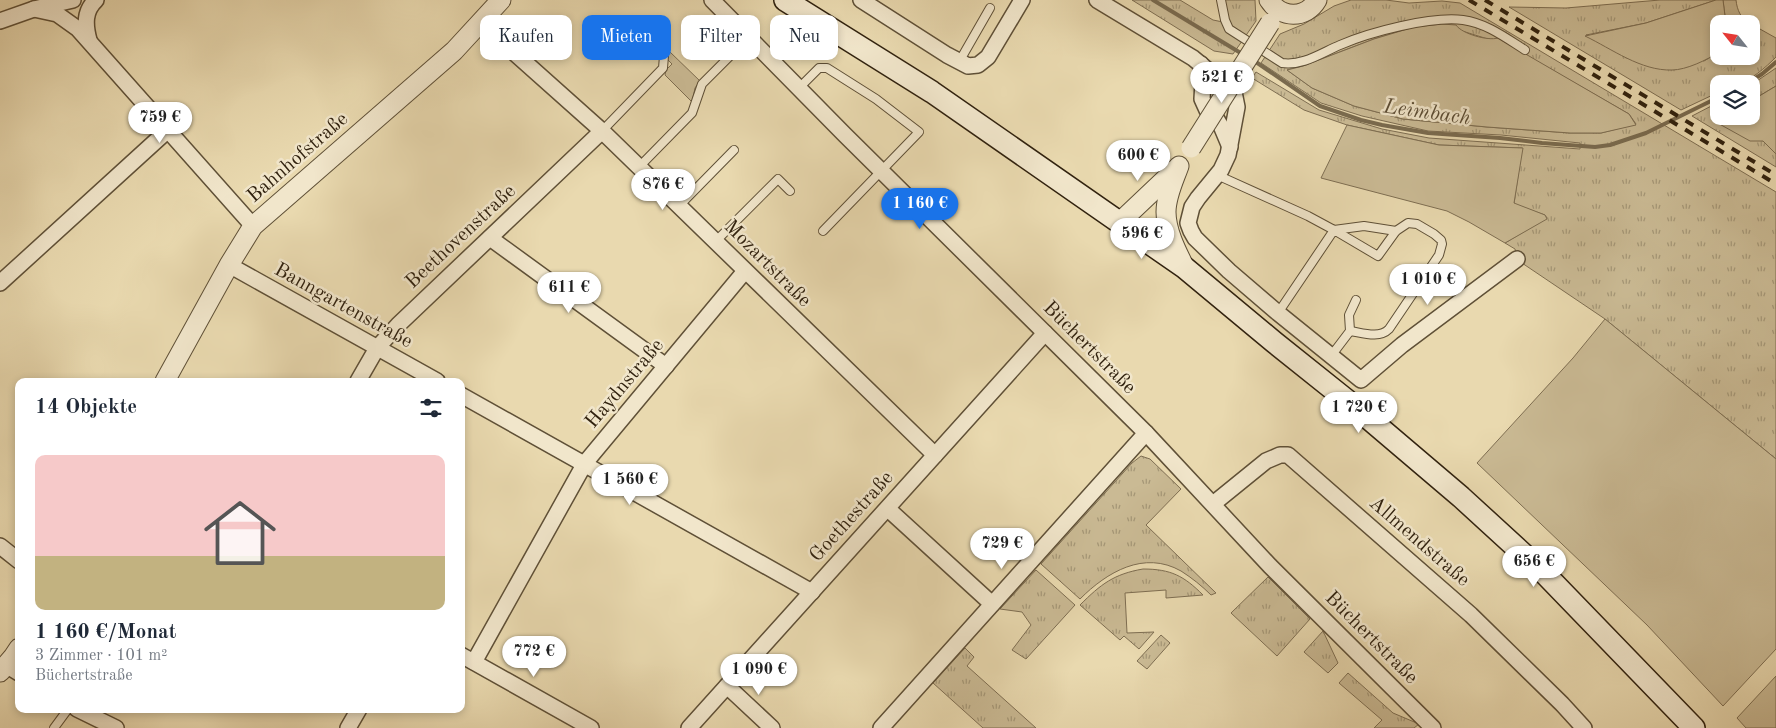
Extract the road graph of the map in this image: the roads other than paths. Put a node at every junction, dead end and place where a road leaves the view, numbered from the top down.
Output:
1 (73, 0) edge
2 (96, 0) edge
3 (501, 0) edge
4 (785, 0) edge
5 (862, 0) edge
6 (1022, 0) edge
7 (1097, 0) edge
8 (1220, 0) edge
9 (1317, 0) edge
10 (716, 1) edge
11 (990, 8) dead end
12 (34, 9) junction
13 (1272, 11) edge
14 (488, 15) edge
15 (729, 15) edge
16 (0, 21) edge
17 (480, 24) edge
18 (90, 41) junction
19 (760, 48) edge
20 (1525, 50) dead end
21 (522, 60) edge
22 (664, 60) edge
23 (726, 60) edge
24 (959, 62) junction
25 (1201, 64) junction
26 (799, 88) junction
27 (168, 130) junction
28 (602, 131) junction
29 (1230, 147) junction
30 (734, 150) dead end
31 (639, 166) junction
32 (1179, 166) junction
33 (882, 171) junction
34 (1217, 175) junction
35 (790, 191) dead end
36 (679, 206) junction
37 (1120, 222) junction
38 (253, 226) junction
39 (1334, 230) junction
40 (823, 231) dead end
41 (1396, 231) junction
42 (490, 238) junction
43 (716, 241) junction
44 (1517, 259) dead end
45 (229, 265) junction
46 (1185, 268) junction
47 (744, 271) junction
48 (0, 283) edge
49 (1356, 300) dead end
50 (1278, 313) junction
51 (1350, 330) junction
52 (1045, 333) junction
53 (376, 348) junction
54 (1331, 356) junction
55 (666, 366) junction
56 (167, 378) edge
57 (360, 378) edge
58 (431, 378) edge
59 (465, 397) edge
60 (1146, 433) junction
61 (935, 455) junction
62 (585, 463) junction
63 (1213, 504) junction
64 (888, 508) junction
65 (0, 546) edge
66 (15, 558) edge
67 (812, 592) junction
68 (992, 604) junction
69 (15, 654) edge
70 (468, 658) edge
71 (5, 670) edge
72 (727, 686) junction
73 (65, 713) edge
74 (84, 713) edge
75 (357, 713) edge
76 (110, 727) edge
77 (54, 728) edge
78 (348, 728) edge
79 (591, 728) edge
80 (689, 728) edge
81 (772, 728) edge
82 (881, 728) edge
83 (1433, 728) edge
84 (1584, 728) edge
85 (1694, 728) edge

1 - 12 street
2 - 18 street
3 - 14 street, Bahnhofstraße
4 - 37 main road
5 - 24 street
6 - 24 street
7 - 25 street
8 - 20 lane
9 - 13 street
10 - 15 street, Büchertstraße
11 - 24 lane
12 - 16 street
12 - 18 street
13 - 32 street, bridge
17 - 38 street, Bahnhofstraße
18 - 27 street
19 - 26 street, Büchertstraße
21 - 28 street, Mozartstraße
22 - 28 lane
23 - 31 lane
25 - 29 street
25 - 29 street
26 - 33 street, Büchertstraße
26 - 33 lane
27 - 38 street
27 - 48 street
28 - 31 street, Mozartstraße
28 - 42 street, Beethovenstraße
29 - 34 street
30 - 36 lane
31 - 36 street, Mozartstraße
32 - 37 street
32 - 46 street
33 - 40 lane
33 - 52 street, Büchertstraße
34 - 39 lane
34 - 50 street
35 - 43 lane
36 - 43 street, Mozartstraße
37 - 46 main road
38 - 45 street, Bahnhofstraße
39 - 41 lane
39 - 41 lane
39 - 50 lane
41 - 51 lane
42 - 53 street, Beethovenstraße
42 - 55 street
43 - 47 street, Mozartstraße
44 - 54 street
45 - 53 street, Banngartenstraße
45 - 56 street, Bahnhofstraße
46 - 85 main road
47 - 55 street, Haydnstraße
47 - 61 street, Mozartstraße
49 - 51 lane
50 - 54 street
51 - 54 lane
52 - 60 street, Büchertstraße
52 - 61 street, Goethestraße
53 - 57 street, Beethovenstraße
53 - 58 street, Banngartenstraße
55 - 62 street, Haydnstraße
59 - 62 street
60 - 63 street, Büchertstraße
60 - 68 street
61 - 64 street, Goethestraße
62 - 67 street
62 - 70 street, Haydnstraße
63 - 83 street, Büchertstraße
63 - 84 street, Allmendstraße
64 - 67 street, Goethestraße
64 - 68 street
65 - 66 street
67 - 72 street, Goethestraße
68 - 82 street
69 - 71 street
70 - 79 street
72 - 80 street, Goethestraße
72 - 81 street
73 - 77 lane
74 - 76 street
75 - 78 street

